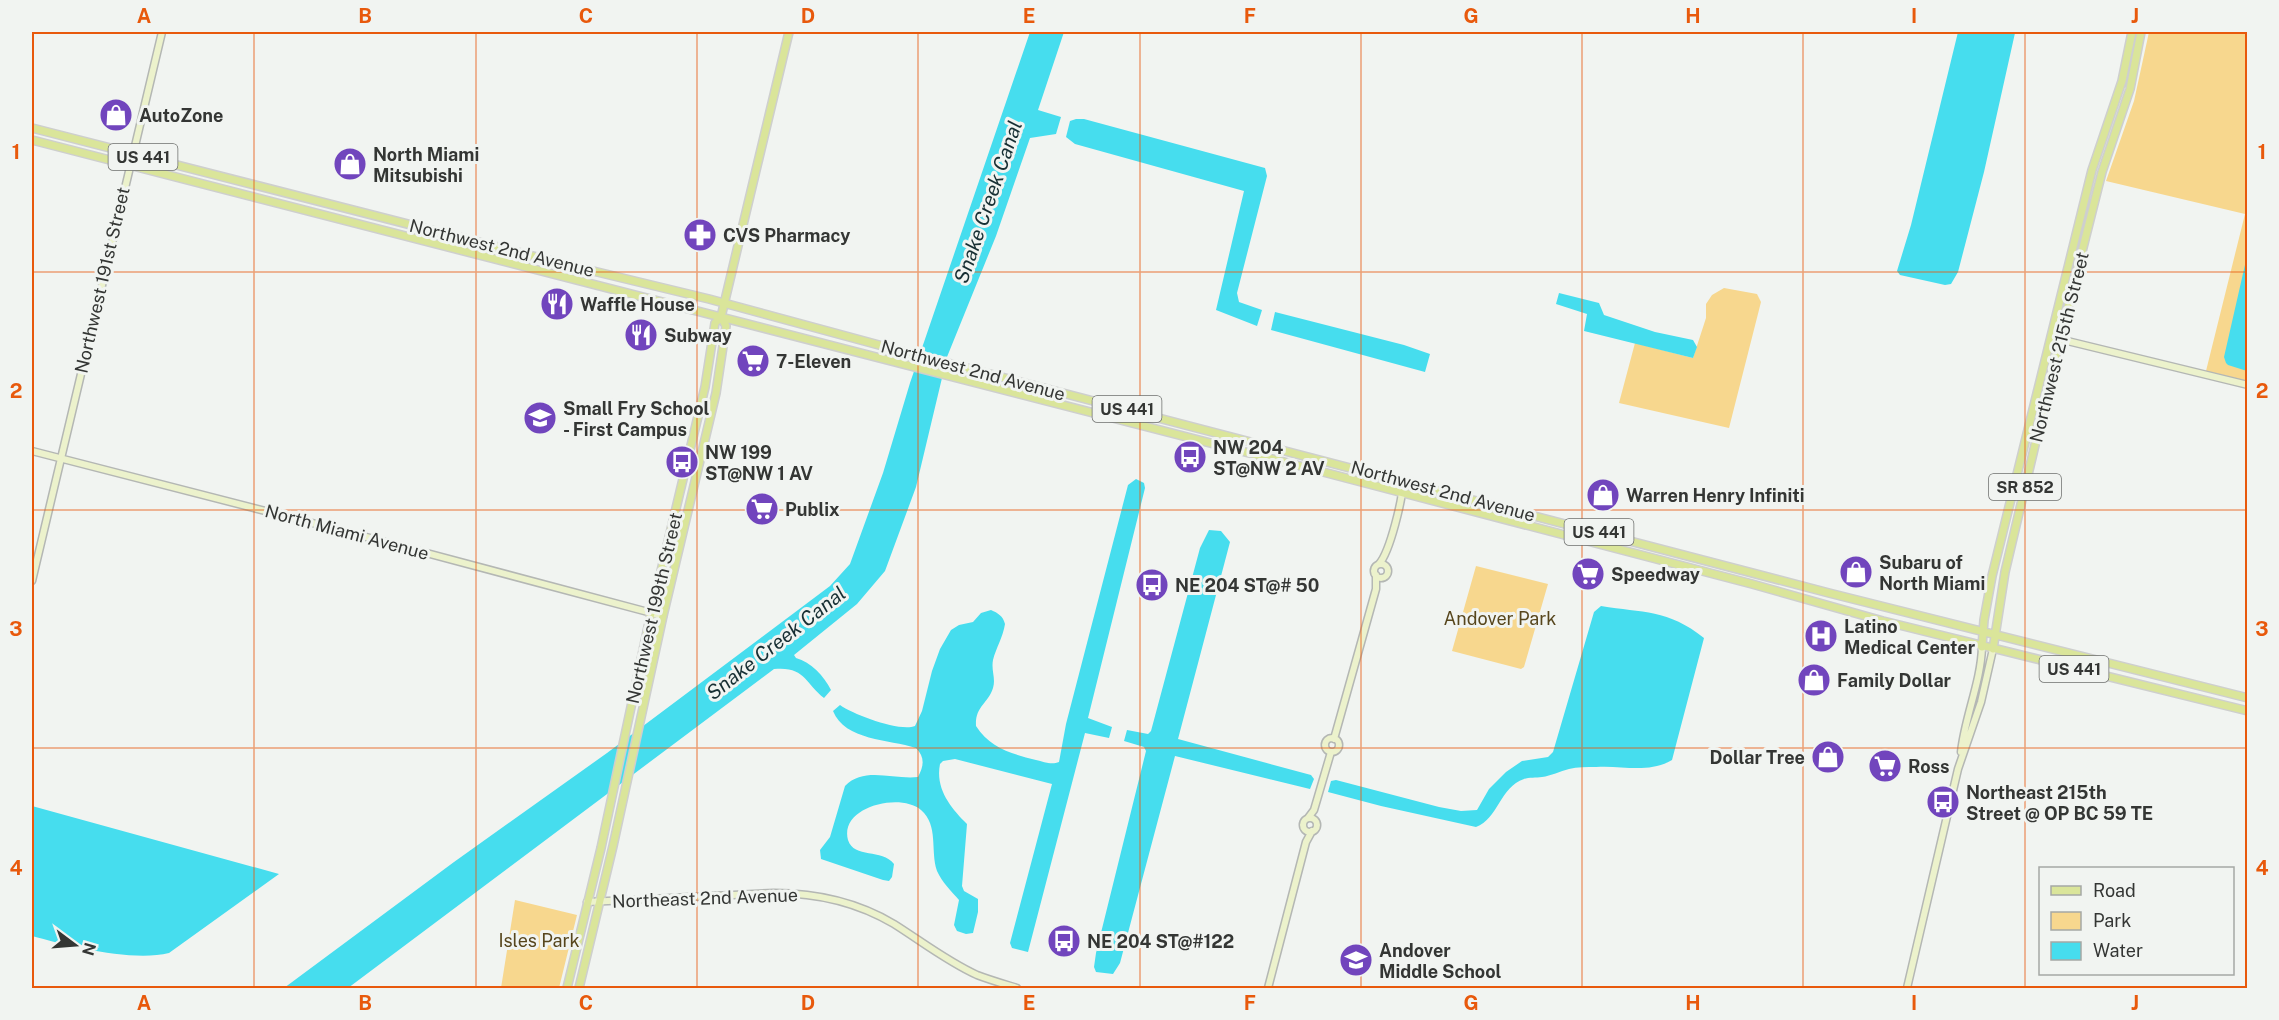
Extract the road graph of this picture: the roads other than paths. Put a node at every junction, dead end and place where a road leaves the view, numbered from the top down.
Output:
1 (162, 32) edge
2 (789, 32) edge
3 (2132, 32) edge
4 (2141, 32) edge
5 (32, 128) edge
6 (32, 140) edge
7 (132, 154) junction
8 (130, 165) junction
9 (724, 303) junction
10 (721, 317) junction
11 (2051, 337) junction
12 (2060, 339) junction
13 (2247, 386) edge
14 (32, 451) edge
15 (60, 458) junction
16 (1407, 482) junction
17 (1403, 493) junction
18 (2009, 507) junction
19 (2020, 510) junction
20 (1386, 555) junction
21 (1379, 564) junction
22 (1387, 567) junction
23 (1380, 576) junction
24 (32, 580) edge
25 (651, 613) junction
26 (663, 616) junction
27 (1983, 632) junction
28 (1994, 635) junction
29 (1982, 647) junction
30 (1993, 650) junction
31 (2220, 692) junction
32 (2245, 698) edge
33 (2197, 699) junction
34 (2218, 704) junction
35 (2247, 711) edge
36 (1958, 769) junction
37 (1312, 819) junction
38 (1305, 829) junction
39 (1312, 831) junction
40 (1306, 841) junction
41 (587, 902) junction
42 (600, 902) junction
43 (567, 988) edge
44 (579, 988) edge
45 (1017, 988) edge
46 (1268, 988) edge
47 (1907, 988) edge

1 - 7 street, Northwest 191st Street
2 - 9 main road, Northwest 199th Street
3 - 11 main road, Northwest 215th Street / SR 852
4 - 12 main road, Northwest 215th Street / SR 852
5 - 7 main road, Northwest 2nd Avenue / US 441
6 - 8 main road, Northwest 2nd Avenue / US 441
7 - 8 street, Northwest 191st Street
7 - 9 main road, Northwest 2nd Avenue / US 441
8 - 10 main road, Northwest 2nd Avenue / US 441
8 - 15 street, Northwest 191st Street
9 - 10 main road, Northwest 199th Street
9 - 16 main road, Northwest 2nd Avenue / US 441
10 - 17 main road, Northwest 2nd Avenue / US 441
10 - 25 main road, Northwest 199th Street
10 - 26 main road, Northwest 199th Street
11 - 12 street
11 - 18 main road, Northwest 215th Street / SR 852
12 - 13 street
12 - 19 main road, Northwest 215th Street / SR 852
14 - 15 street, North Miami Avenue
15 - 24 street, Northwest 191st Street
15 - 25 street, North Miami Avenue
16 - 17 street
16 - 27 main road, Northwest 2nd Avenue / US 441
17 - 20 street
17 - 29 main road, Northwest 2nd Avenue / US 441
18 - 19 main road
18 - 27 main road, Northwest 215th Street / SR 852
19 - 28 main road, Northwest 215th Street / SR 852
20 - 21 street
20 - 22 street
21 - 22 street
21 - 23 street
22 - 23 street
23 - 37 street
25 - 26 street, North Miami Avenue
25 - 41 main road, Northwest 199th Street
26 - 42 main road, Northwest 199th Street
27 - 28 main road, US 441
27 - 29 main road, Northwest 215th Street / SR 852
28 - 30 main road, Northwest 215th Street / SR 852
28 - 31 main road, US 441
29 - 30 main road, US 441
29 - 36 street, Northwest 215th Street
30 - 33 main road, US 441
30 - 36 street, Northwest 215th Street
31 - 32 main road, US 441
31 - 33 main road
32 - 34 main road
33 - 34 main road, US 441
34 - 35 main road, US 441
36 - 47 street, Northwest 215th Street
37 - 38 street
37 - 39 street
38 - 39 street
38 - 40 street
39 - 40 street
40 - 46 street
41 - 42 street, Northeast 2nd Avenue
41 - 43 main road, Northwest 199th Street
42 - 44 main road, Northwest 199th Street
42 - 45 street, Northeast 2nd Avenue

